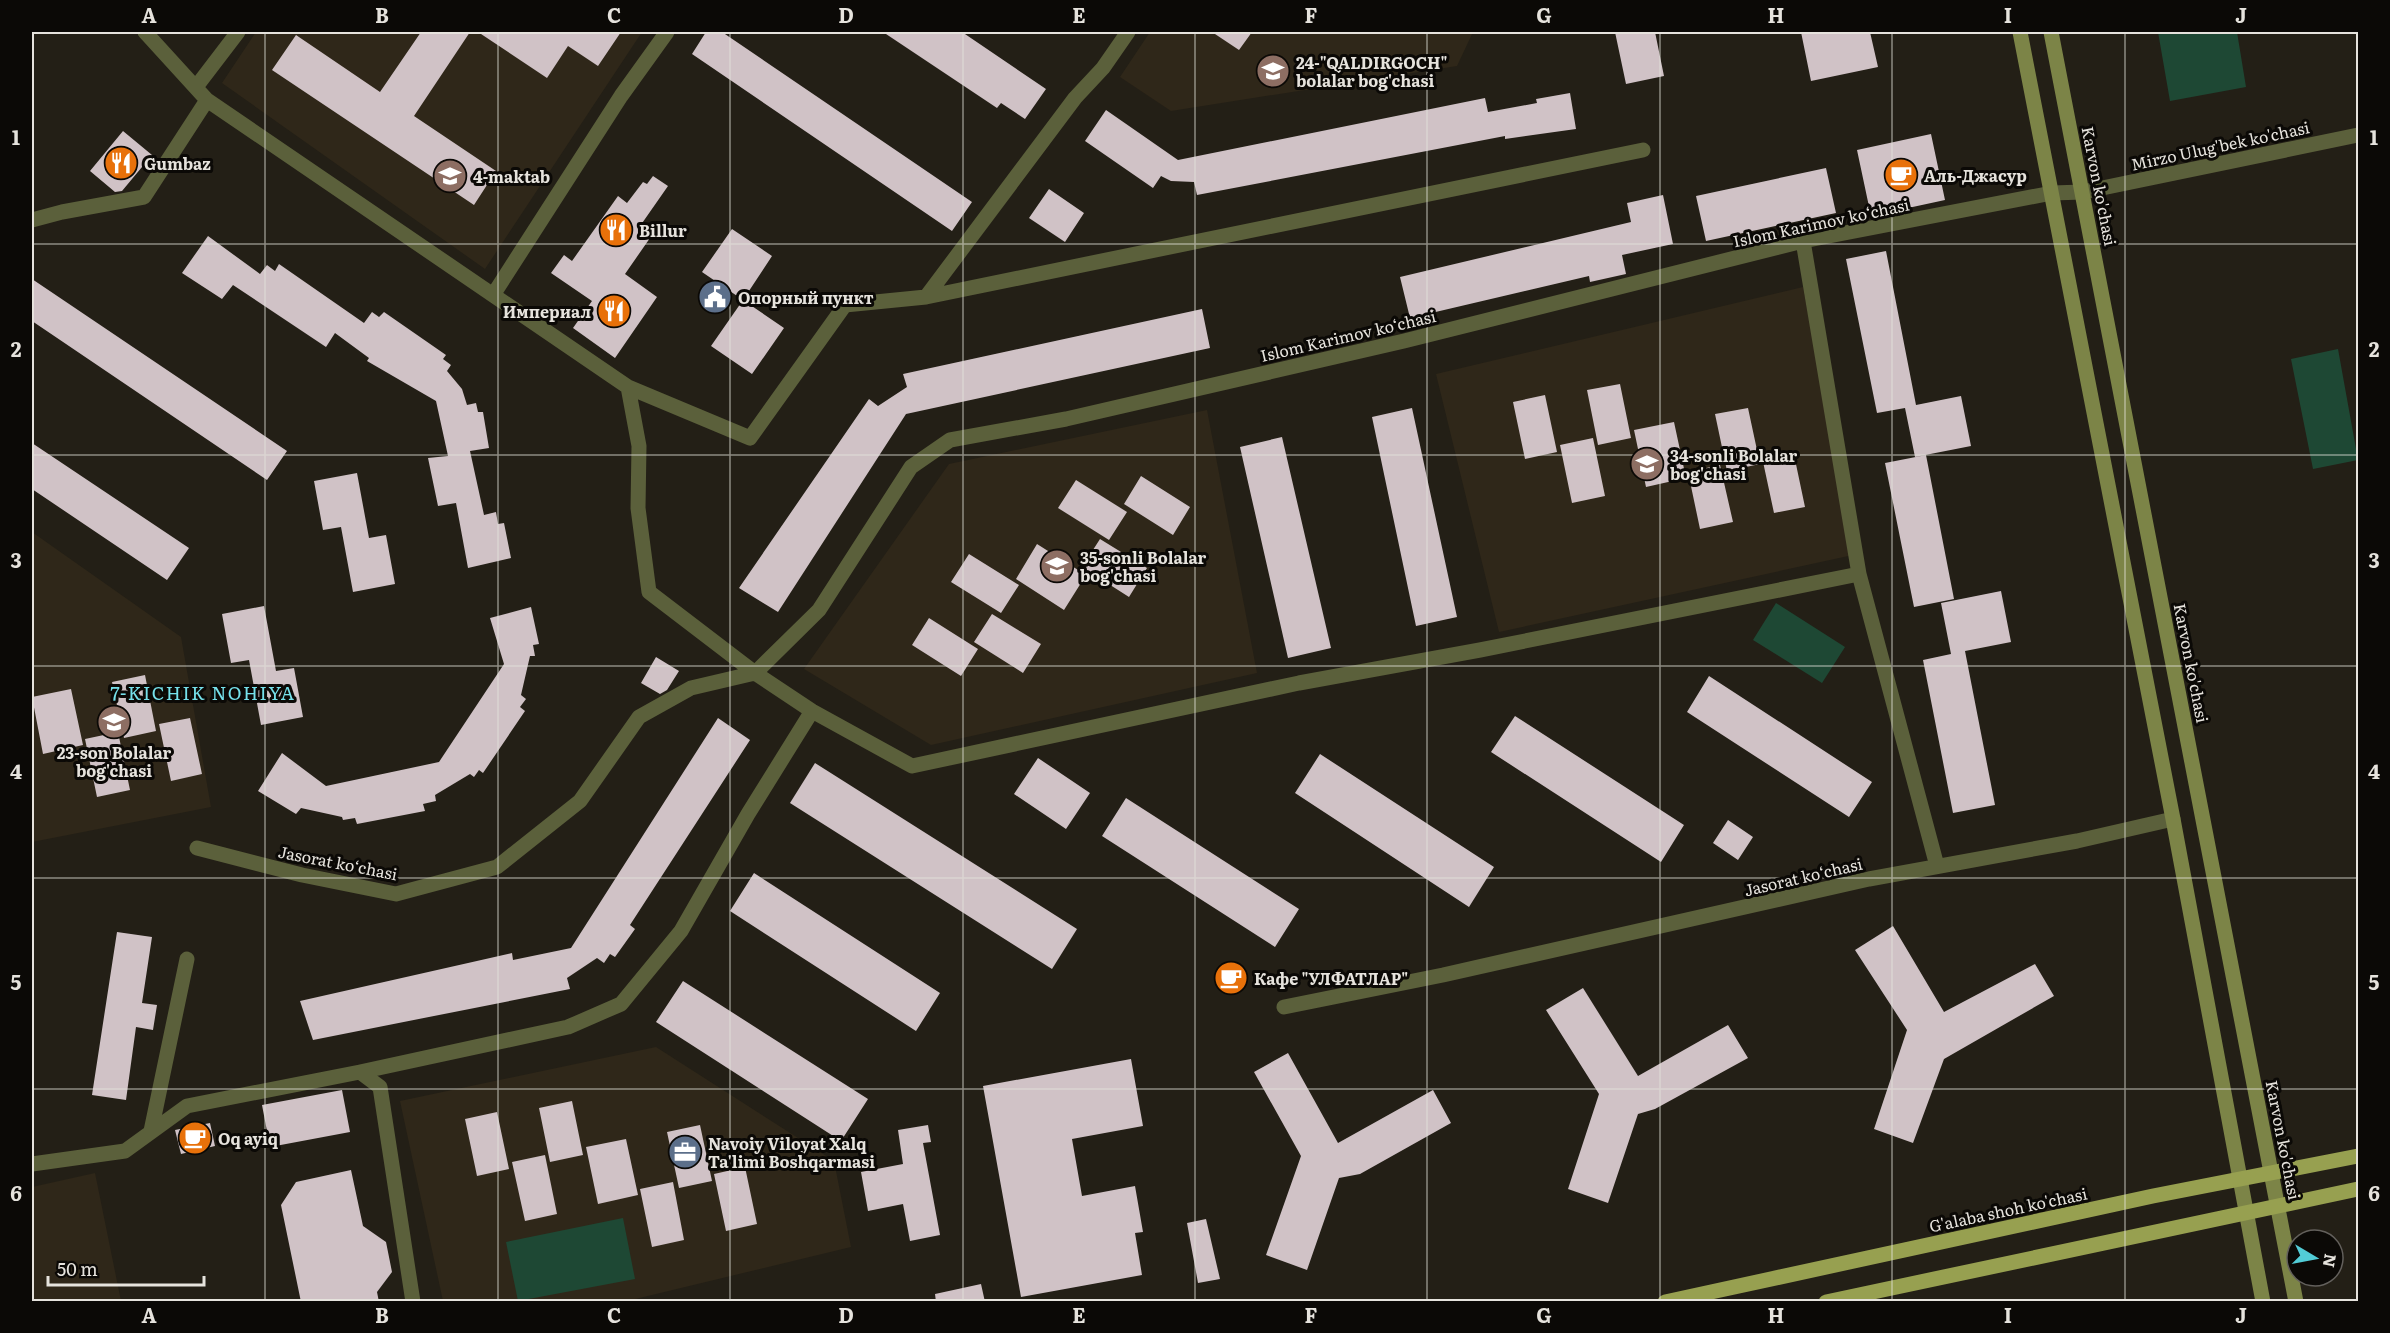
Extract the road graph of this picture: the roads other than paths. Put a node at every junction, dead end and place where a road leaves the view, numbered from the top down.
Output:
1 (145, 32) edge
2 (238, 32) edge
3 (667, 32) edge
4 (1128, 32) edge
5 (2020, 32) edge
6 (2051, 32) edge
7 (196, 87) junction
8 (207, 100) junction
9 (2358, 135) edge
10 (1643, 150) dead end
11 (2083, 192) junction
12 (2052, 193) junction
13 (32, 220) edge
14 (1803, 241) junction
15 (493, 295) junction
16 (926, 297) junction
17 (628, 387) junction
18 (1859, 574) junction
19 (755, 673) junction
20 (812, 711) junction
21 (2173, 819) junction
22 (198, 848) dead end
23 (1937, 866) junction
24 (188, 959) dead end
25 (1284, 1007) dead end
26 (360, 1072) junction
27 (152, 1131) junction
28 (2358, 1156) edge
29 (32, 1164) edge
30 (2272, 1174) junction
31 (2241, 1179) junction
32 (2358, 1189) edge
33 (2279, 1206) junction
34 (2247, 1212) junction
35 (413, 1302) edge
36 (1665, 1302) edge
37 (1826, 1302) edge
38 (2263, 1302) edge
39 (2296, 1302) edge

1 - 7 street
2 - 7 street
3 - 15 street
4 - 16 street
5 - 12 main road
6 - 11 main road, Karvon ko'chasi
7 - 8 street
8 - 13 street
8 - 15 street
9 - 11 street, Mirzo Ulug'bek ko'chasi
10 - 16 street
11 - 12 street, Mirzo Ulug'bek ko'chasi
11 - 30 main road, Karvon ko'chasi
12 - 14 street, Islom Karimov ko‘chasi
12 - 21 main road
14 - 18 street
14 - 19 street, Islom Karimov ko‘chasi
15 - 17 street
16 - 17 street
17 - 19 street
18 - 20 street
18 - 23 street
19 - 20 street
19 - 22 street, Jasorat ko‘chasi
20 - 26 street
21 - 23 street, Jasorat ko‘chasi
21 - 31 main road
23 - 25 street, Jasorat ko‘chasi
24 - 27 street
26 - 27 street
26 - 35 street
27 - 29 street
28 - 30 main road, G'alaba shoh ko'chasi
30 - 31 main road, G'alaba shoh ko'chasi
30 - 33 main road, Karvon ko'chasi
31 - 34 main road
31 - 36 main road, G'alaba shoh ko'chasi
32 - 33 main road
33 - 34 main road
33 - 39 main road, Karvon ko'chasi
34 - 37 main road
34 - 38 main road

